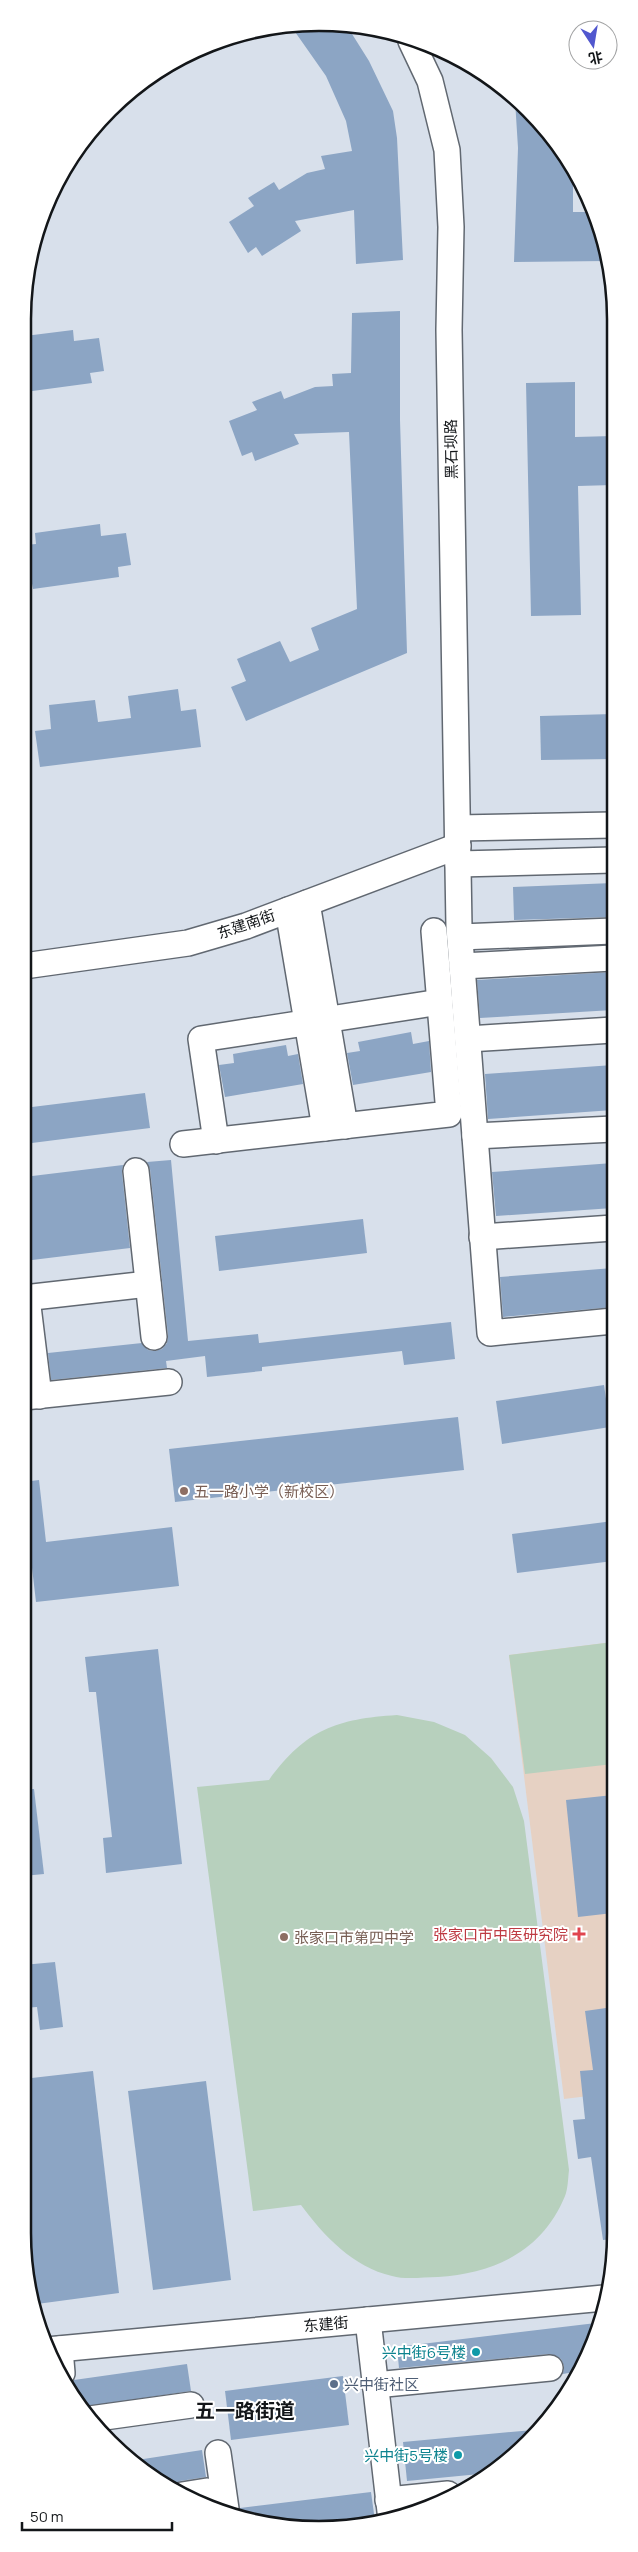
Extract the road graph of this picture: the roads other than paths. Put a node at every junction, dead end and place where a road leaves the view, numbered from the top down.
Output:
1 (414, 48) edge
2 (607, 826) edge
3 (458, 846) junction
4 (607, 859) edge
5 (297, 906) junction
6 (607, 931) edge
7 (434, 932) dead end
8 (460, 937) junction
9 (607, 958) edge
10 (31, 965) edge
11 (462, 966) junction
12 (440, 1002) junction
13 (317, 1021) junction
14 (607, 1030) edge
15 (468, 1039) junction
16 (335, 1127) junction
17 (607, 1129) edge
18 (475, 1136) junction
19 (216, 1141) junction
20 (183, 1144) dead end
21 (136, 1171) dead end
22 (607, 1228) edge
23 (482, 1237) junction
24 (148, 1284) junction
25 (31, 1297) edge
26 (607, 1322) edge
27 (154, 1337) dead end
28 (168, 1382) dead end
29 (31, 1397) edge
30 (599, 2298) edge
31 (368, 2320) junction
32 (56, 2349) edge
33 (550, 2368) dead end
34 (376, 2385) junction
35 (191, 2405) dead end
36 (99, 2418) edge
37 (218, 2453) dead end
38 (207, 2491) dead end
39 (195, 2492) edge
40 (427, 2500) edge
41 (225, 2504) edge
42 (389, 2510) edge

1 - 3 street, 黑石坝路
2 - 3 street, 东建南街
3 - 4 street, 东建南街
3 - 5 street, 东建南街
3 - 8 street, 黑石坝路
5 - 10 street, 东建南街
5 - 13 street
6 - 8 street
7 - 12 street
8 - 11 street, 黑石坝路
9 - 11 street
11 - 15 street, 黑石坝路
12 - 13 street
12 - 16 street
13 - 16 street
13 - 19 street
14 - 15 street
15 - 18 street, 黑石坝路
16 - 19 street
17 - 18 street
18 - 23 street, 黑石坝路
19 - 20 street
21 - 24 street
22 - 23 street
23 - 26 street, 黑石坝路
24 - 25 street
24 - 27 street
28 - 29 street
30 - 31 street, 东建街
31 - 32 street, 东建街
31 - 34 street
33 - 34 street
34 - 42 street
35 - 36 street
37 - 41 street
38 - 39 street
40 - 42 street

